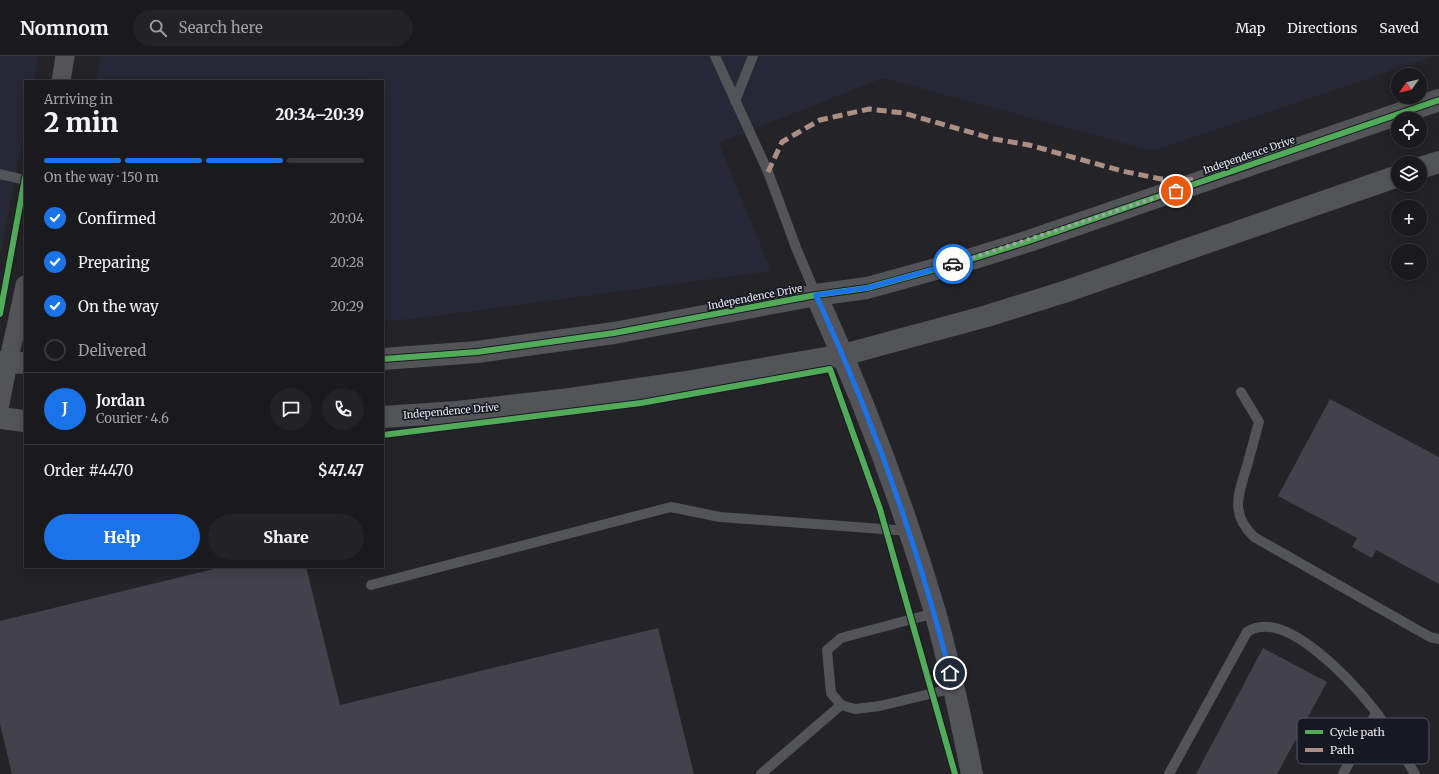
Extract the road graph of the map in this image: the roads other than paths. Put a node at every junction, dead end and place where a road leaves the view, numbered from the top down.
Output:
1 (64, 56) edge
2 (715, 56) edge
3 (753, 56) edge
4 (61, 80) edge
5 (1439, 100) edge
6 (735, 101) junction
7 (1439, 162) edge
8 (1427, 166) edge
9 (0, 174) edge
10 (1391, 178) edge
11 (24, 180) edge
12 (24, 290) edge
13 (816, 295) junction
14 (843, 355) junction
15 (384, 359) edge
16 (11, 362) edge
17 (1241, 392) dead end
18 (0, 404) edge
19 (384, 417) edge
20 (0, 418) edge
21 (24, 421) edge
22 (909, 531) junction
23 (371, 585) dead end
24 (935, 613) junction
25 (1439, 639) edge
26 (954, 688) junction
27 (841, 705) junction
28 (1376, 712) junction
29 (1373, 718) edge
30 (1380, 718) edge
31 (1348, 764) edge
32 (1409, 764) edge
33 (761, 774) edge
34 (972, 774) edge
35 (1169, 774) edge
36 (1343, 774) edge
37 (1415, 774) edge

1 - 4 street
2 - 6 lane
3 - 6 lane
5 - 13 street, Independence Drive
6 - 13 lane
7 - 8 street
9 - 11 lane
10 - 14 street, Independence Drive
12 - 16 street
13 - 14 street
13 - 15 street, Independence Drive
14 - 19 street, Independence Drive
14 - 22 street
16 - 18 street
17 - 25 lane
20 - 21 street
22 - 23 lane
22 - 24 street
24 - 26 street
24 - 27 lane
26 - 27 lane
26 - 34 street
27 - 33 lane
28 - 29 lane
28 - 30 lane
28 - 35 lane
31 - 36 lane
32 - 37 lane

